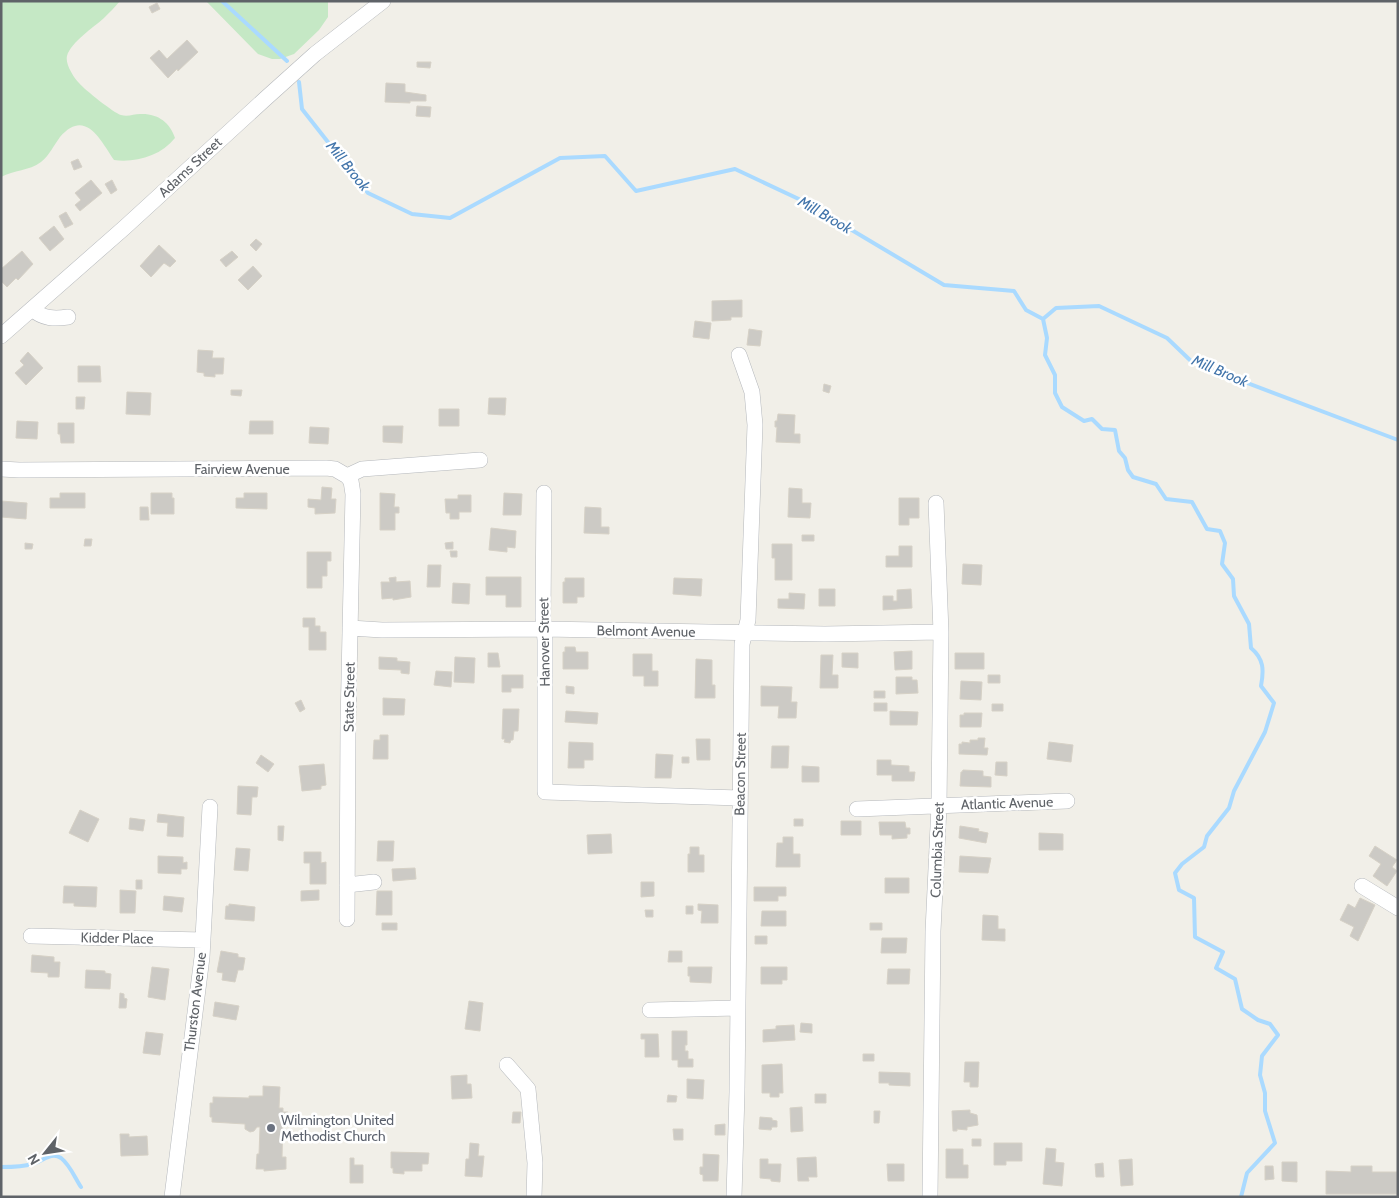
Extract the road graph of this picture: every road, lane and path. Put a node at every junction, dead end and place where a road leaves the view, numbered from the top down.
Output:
1 (383, 1) edge
2 (32, 309) junction
3 (68, 318) dead end
4 (1, 336) edge
5 (739, 355) dead end
6 (480, 460) dead end
7 (1, 469) edge
8 (347, 476) junction
9 (544, 493) dead end
10 (936, 503) dead end
11 (350, 628) junction
12 (544, 628) junction
13 (941, 632) junction
14 (745, 633) junction
15 (740, 798) junction
16 (1068, 801) dead end
17 (939, 806) junction
18 (210, 807) dead end
19 (857, 809) dead end
20 (374, 882) dead end
21 (347, 884) junction
22 (1362, 886) dead end
23 (1398, 908) edge
24 (347, 919) dead end
25 (31, 936) dead end
26 (203, 940) junction
27 (738, 1008) junction
28 (650, 1010) dead end
29 (507, 1065) dead end
30 (172, 1197) edge
31 (534, 1197) edge
32 (734, 1197) edge
33 (930, 1197) edge

1 - 2 street, Adams Street
2 - 3 street
2 - 4 street, Adams Street
5 - 14 street, Beacon Street
6 - 8 street
7 - 8 street, Fairview Avenue
8 - 11 street, State Street
9 - 12 street, Hanover Street
10 - 13 street, Columbia Street
11 - 12 street, Belmont Avenue
11 - 21 street, State Street
12 - 14 street, Belmont Avenue
12 - 15 street, Hanover Street
13 - 14 street, Belmont Avenue
13 - 17 street, Columbia Street
14 - 15 street, Beacon Street
15 - 27 street, Beacon Street
16 - 17 street, Atlantic Avenue
17 - 19 street, Atlantic Avenue
17 - 33 street, Columbia Street
18 - 26 street, Thurston Avenue
20 - 21 street
21 - 24 street, State Street
22 - 23 street
25 - 26 street, Kidder Place
26 - 30 street, Thurston Avenue
27 - 28 street
27 - 32 street, Beacon Street
29 - 31 street

